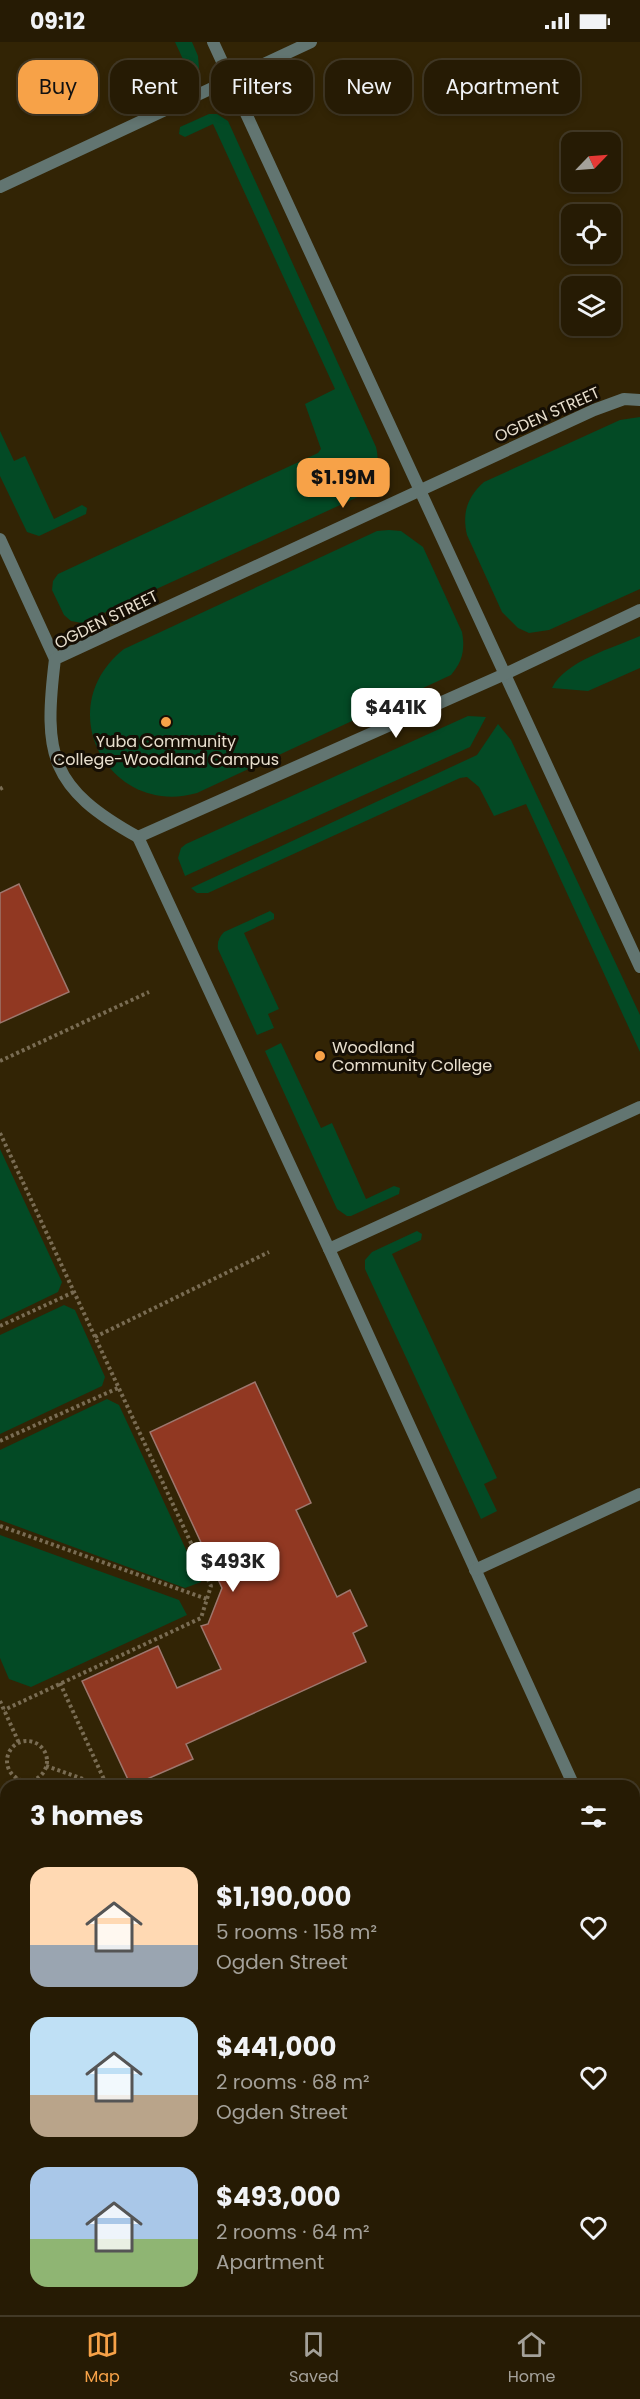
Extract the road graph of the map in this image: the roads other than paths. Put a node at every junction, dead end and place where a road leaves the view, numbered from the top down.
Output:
1 (213, 42) edge
2 (311, 42) edge
3 (221, 60) edge
4 (274, 60) edge
5 (211, 90) edge
6 (246, 114) edge
7 (0, 187) edge
8 (640, 400) edge
9 (419, 490) junction
10 (0, 539) edge
11 (640, 610) edge
12 (56, 660) junction
13 (505, 674) junction
14 (138, 837) junction
15 (640, 967) edge
16 (640, 1107) edge
17 (329, 1249) junction
18 (640, 1494) edge
19 (475, 1570) junction
20 (571, 1780) edge

1 - 3 street
2 - 4 street
5 - 7 street
6 - 9 street
8 - 9 street, OGDEN STREET
9 - 12 street, OGDEN STREET
9 - 13 street
10 - 12 street
11 - 13 street
12 - 14 street, OGDEN STREET
13 - 14 street
13 - 15 street
14 - 17 street
16 - 17 street
17 - 19 street
18 - 19 street
19 - 20 street

